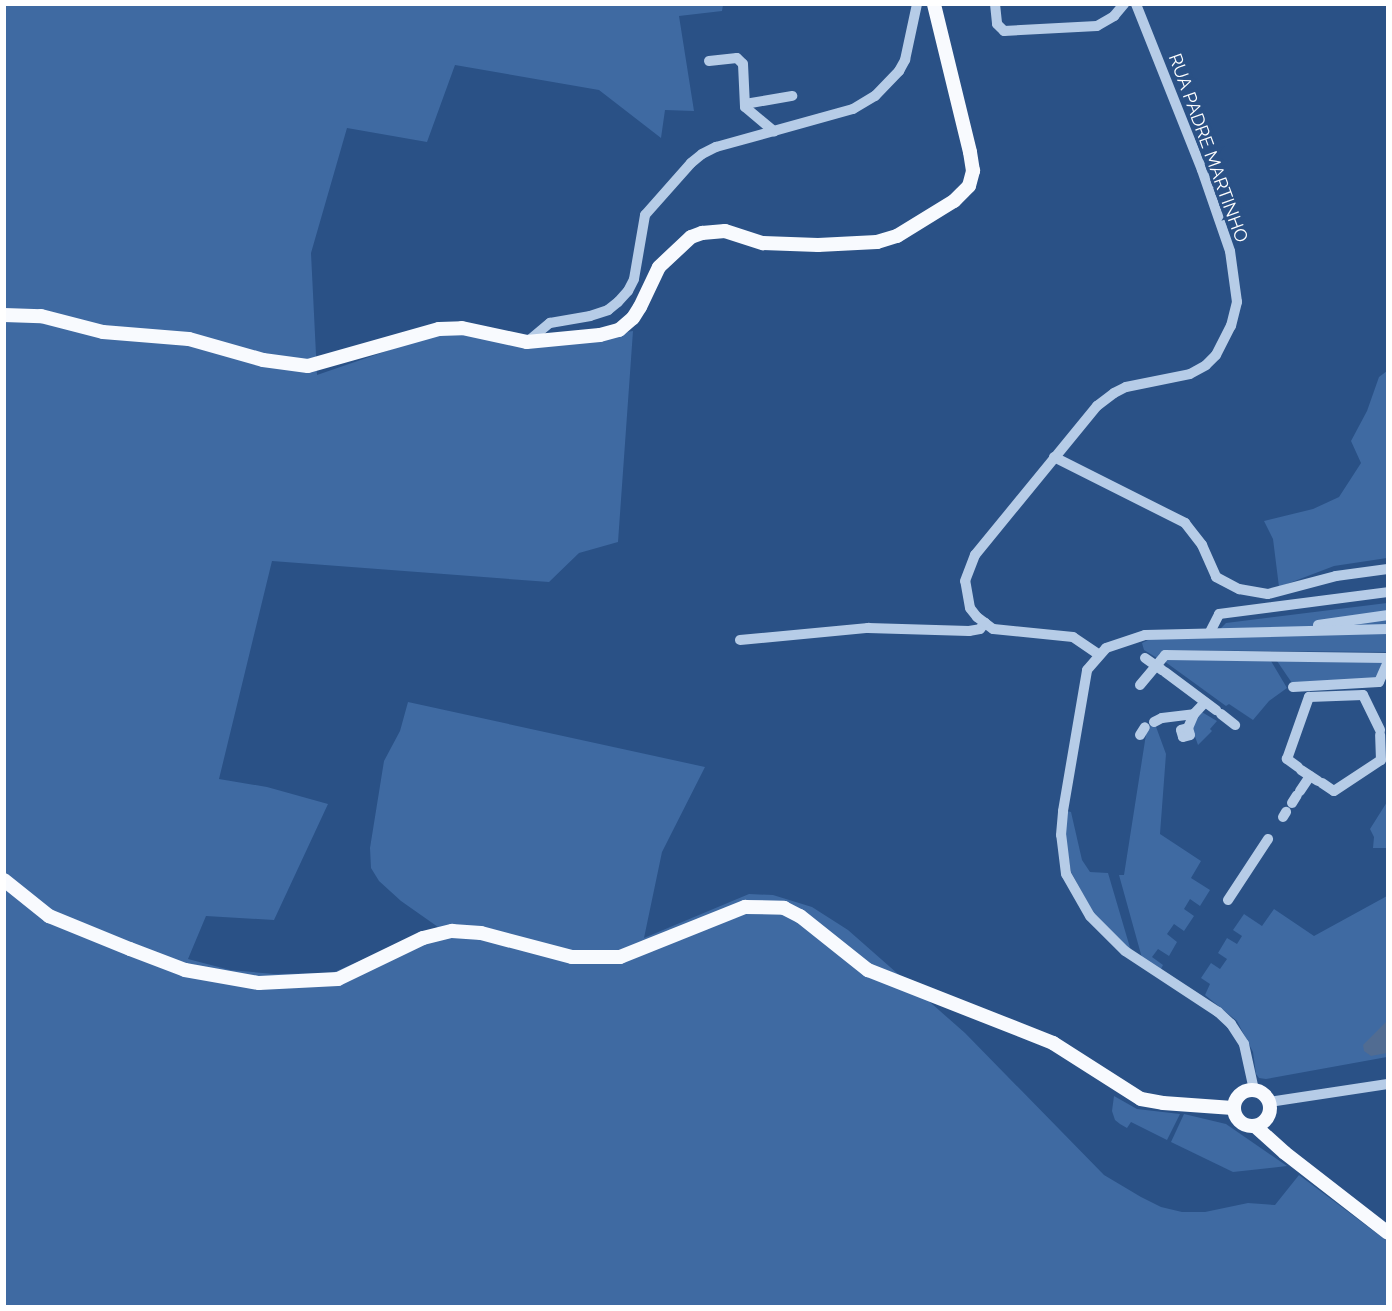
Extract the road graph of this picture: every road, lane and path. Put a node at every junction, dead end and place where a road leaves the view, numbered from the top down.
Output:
1 (916, 4) edge
2 (934, 4) edge
3 (995, 4) edge
4 (1124, 4) edge
5 (1136, 4) edge
6 (709, 61) dead end
7 (792, 96) dead end
8 (745, 104) junction
9 (774, 130) junction
10 (4, 315) edge
11 (527, 342) junction
12 (1054, 457) junction
13 (1388, 568) edge
14 (1388, 592) edge
15 (1388, 615) edge
16 (985, 623) junction
17 (1388, 629) edge
18 (1210, 632) junction
19 (1285, 632) junction
20 (740, 640) dead end
21 (1098, 654) junction
22 (1145, 658) dead end
23 (1388, 660) edge
24 (1161, 669) junction
25 (1140, 685) dead end
26 (1293, 687) dead end
27 (1205, 702) junction
28 (1194, 714) junction
29 (1235, 724) dead end
30 (1146, 728) dead end
31 (1188, 728) dead end
32 (1382, 739) edge
33 (1384, 760) edge
34 (1310, 776) junction
35 (1291, 805) dead end
36 (1269, 839) dead end
37 (4, 880) edge
38 (1228, 900) dead end
39 (1388, 1084) edge
40 (1254, 1090) junction
41 (1269, 1102) junction
42 (1233, 1107) junction
43 (1256, 1126) junction
44 (1388, 1233) edge

1 - 9 street
2 - 11 main road
3 - 4 street
5 - 12 street, RUA PADRE MARTINHO
6 - 8 street
7 - 8 street
8 - 9 street
9 - 11 street
10 - 11 main road
12 - 13 street
12 - 16 street, RUA PADRE MARTINHO
14 - 18 street
15 - 19 street
16 - 20 street
16 - 21 street
17 - 19 street
18 - 19 street
18 - 21 street
21 - 40 street
22 - 24 street
23 - 24 street
23 - 26 street
24 - 25 street
24 - 27 street
27 - 28 street
27 - 29 street
28 - 30 street
28 - 31 street
32 - 33 street
32 - 34 street
33 - 34 street
34 - 35 street
36 - 38 street
37 - 42 main road
39 - 41 street
40 - 41 main road
40 - 42 main road
41 - 43 main road
42 - 43 main road
43 - 44 main road

